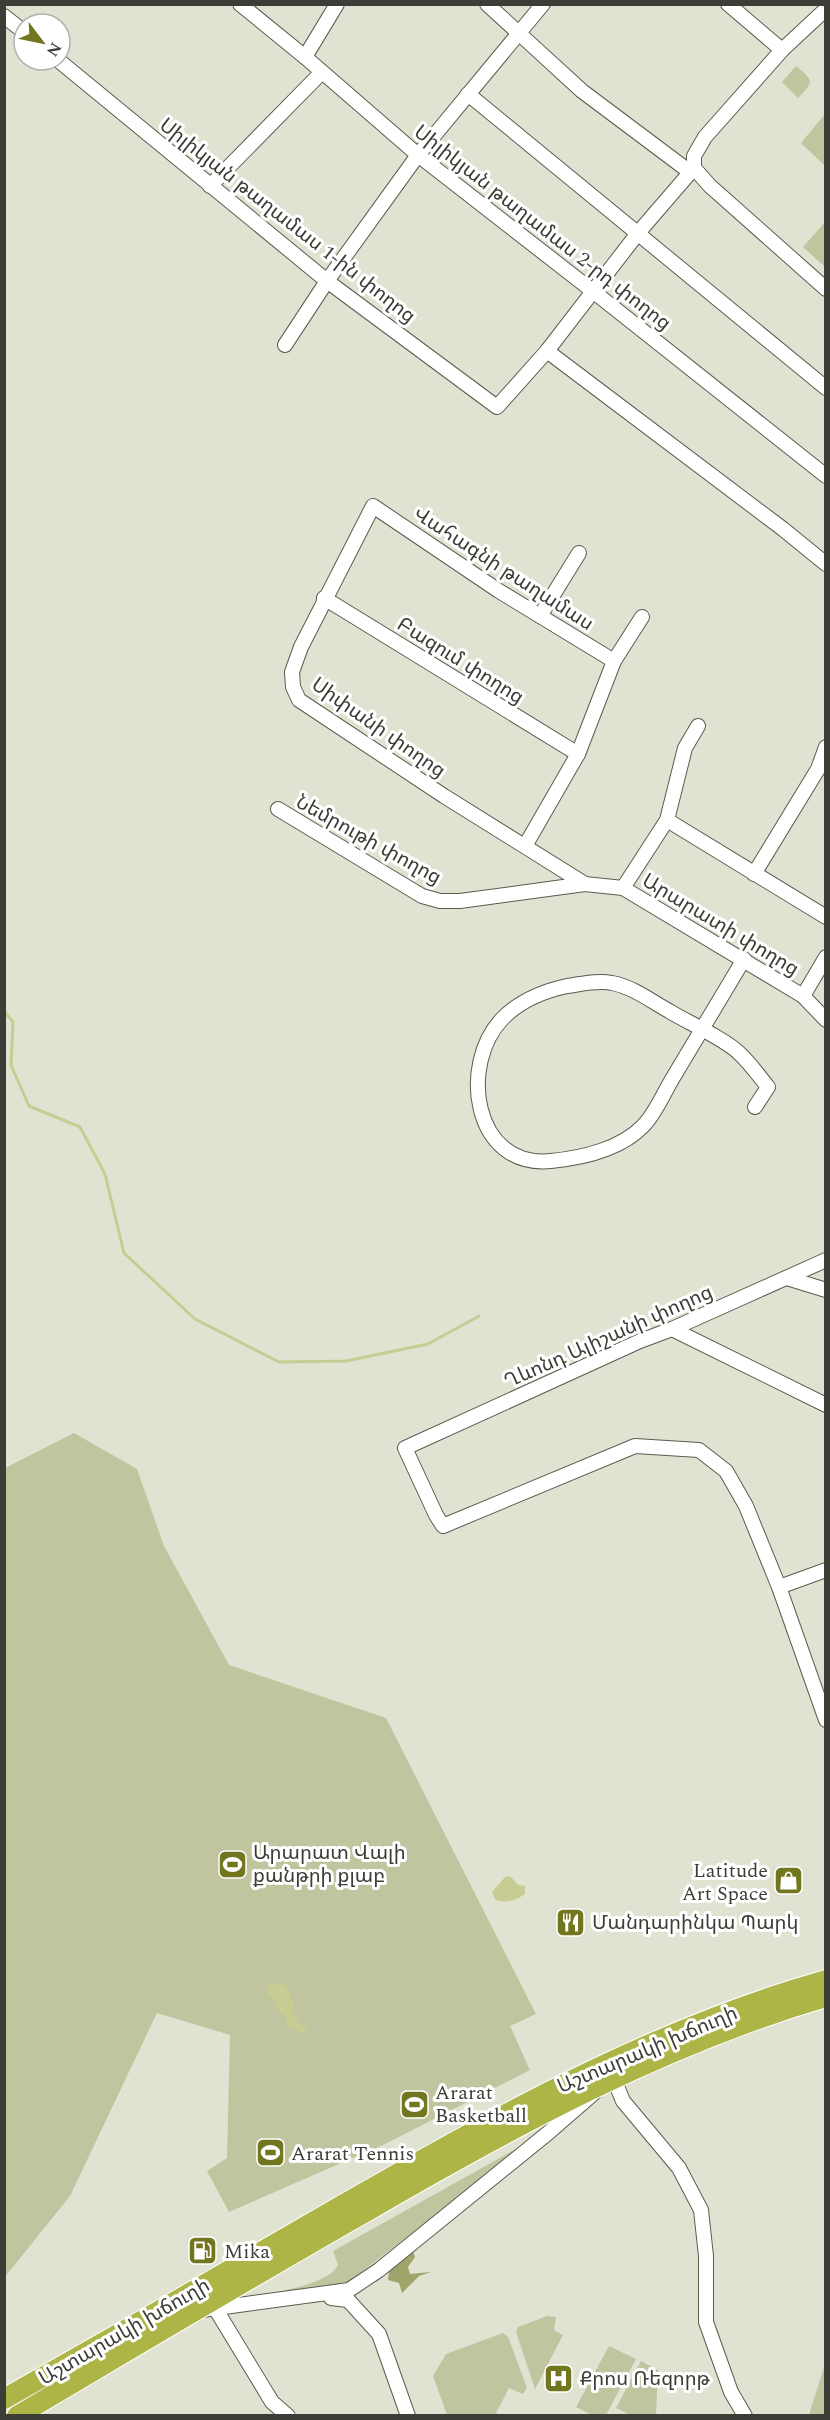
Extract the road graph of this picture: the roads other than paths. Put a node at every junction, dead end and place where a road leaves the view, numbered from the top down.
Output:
1 (240, 4) edge
2 (337, 4) edge
3 (487, 4) edge
4 (543, 4) edge
5 (734, 6) edge
6 (825, 9) edge
7 (519, 33) junction
8 (782, 50) junction
9 (305, 57) junction
10 (72, 72) edge
11 (322, 72) junction
12 (468, 94) junction
13 (418, 155) junction
14 (692, 170) junction
15 (210, 186) junction
16 (638, 233) junction
17 (327, 281) junction
18 (825, 289) edge
19 (594, 292) junction
20 (285, 345) dead end
21 (547, 351) junction
22 (825, 388) edge
23 (823, 470) edge
24 (373, 506) joint
25 (579, 553) dead end
26 (825, 564) edge
27 (324, 598) junction
28 (540, 616) junction
29 (642, 617) dead end
30 (614, 662) junction
31 (698, 726) dead end
32 (825, 747) edge
33 (578, 754) junction
34 (278, 809) dead end
35 (667, 820) junction
36 (525, 846) junction
37 (754, 874) junction
38 (585, 884) junction
39 (623, 888) junction
40 (825, 917) edge
41 (825, 957) edge
42 (744, 959) junction
43 (802, 996) junction
44 (825, 1020) edge
45 (702, 1030) junction
46 (755, 1107) dead end
47 (825, 1260) edge
48 (787, 1278) junction
49 (825, 1290) edge
50 (672, 1329) junction
51 (825, 1405) edge
52 (825, 1570) edge
53 (778, 1587) junction
54 (825, 1674) edge
55 (812, 1679) junction
56 (825, 1720) edge
57 (825, 1980) edge
58 (825, 1997) edge
59 (607, 2082) junction
60 (308, 2296) junction
61 (215, 2308) junction
62 (194, 2311) junction
63 (163, 2319) junction
64 (4, 2399) edge
65 (17, 2415) edge
66 (288, 2415) edge
67 (408, 2415) edge
68 (745, 2415) edge

1 - 9 street, Սիլիկյան թաղամաս 2-րդ փողոց
2 - 9 street
3 - 7 street
4 - 7 street
5 - 8 street
6 - 8 street
7 - 12 street
7 - 14 street
8 - 14 street
9 - 11 street, Սիլիկյան թաղամաս 2-րդ փողոց
10 - 15 street, Սիլիկյան թաղամաս 1-ին փողոց
11 - 13 street, Սիլիկյան թաղամաս 2-րդ փողոց
11 - 15 street
12 - 13 street
12 - 16 street
13 - 17 street
13 - 19 street, Սիլիկյան թաղամաս 2-րդ փողոց
14 - 16 street
14 - 18 street
15 - 17 street, Սիլիկյան թաղամաս 1-ին փողոց
16 - 19 street
16 - 22 street
17 - 20 street
17 - 21 street, Սիլիկյան թաղամաս 1-ին փողոց
19 - 21 street
19 - 23 street, Սիլիկյան թաղամաս 2-րդ փողոց
21 - 26 street
24 - 27 street, Սիփանի փողոց
24 - 28 street, Վահագնի թաղամաս
25 - 28 street
27 - 33 street, Բազում փողոց
27 - 36 street, Սիփանի փողոց
28 - 30 street, Վահագնի թաղամաս
29 - 30 street
30 - 33 street
31 - 35 street
32 - 37 street
33 - 36 street
34 - 38 street, Նեմրութի փողոց
35 - 37 street
35 - 39 street
36 - 38 street, Սիփանի փողոց
37 - 40 street
38 - 39 street, Արարատի փողոց
39 - 42 street, Արարատի փողոց
41 - 43 street
42 - 43 street, Արարատի փողոց
42 - 45 street
43 - 44 street, Արարատի փողոց
45 - 45 street
45 - 46 street
47 - 48 street, Ղևոնդ Ալիշանի փողոց
48 - 49 street
48 - 50 street, Ղևոնդ Ալիշանի փողոց
50 - 51 street
50 - 53 street, Ղևոնդ Ալիշանի փողոց
52 - 53 street
53 - 55 street
54 - 55 street
55 - 56 street
57 - 63 highway, Աշտարակի խճուղի
58 - 59 highway, Աշտարակի խճուղի
59 - 60 street
59 - 62 highway, Աշտարակի խճուղի
59 - 68 street
60 - 61 street
60 - 67 street
61 - 62 street
61 - 66 street
62 - 63 highway, Աշտարակի խճուղի
63 - 64 highway, Աշտարակի խճուղի
63 - 65 highway, Աշտարակի խճուղի

